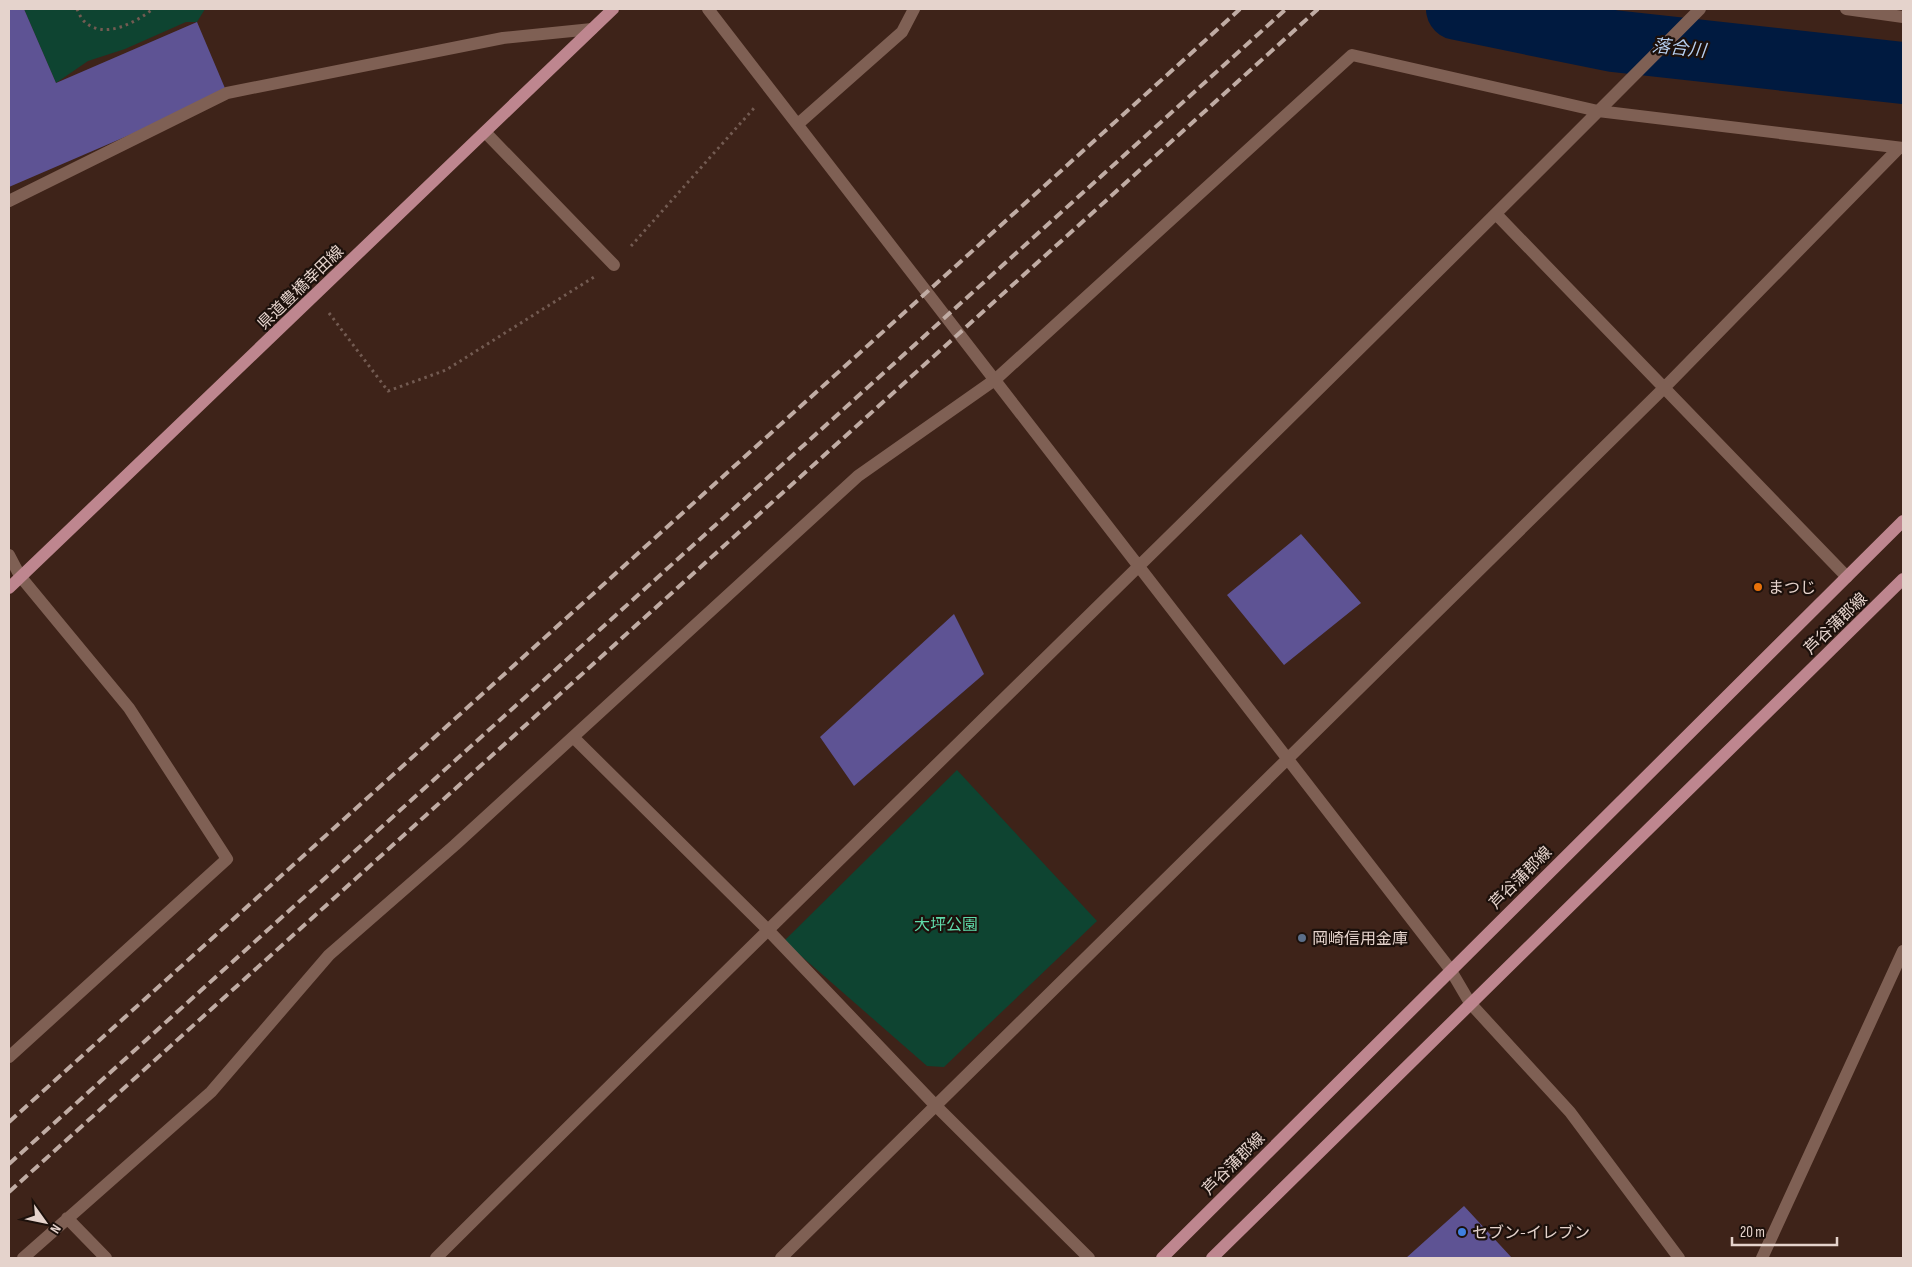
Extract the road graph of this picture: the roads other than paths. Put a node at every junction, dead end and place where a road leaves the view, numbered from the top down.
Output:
1 (613, 9) edge
2 (708, 9) edge
3 (914, 9) edge
4 (1700, 9) edge
5 (1846, 9) edge
6 (1903, 17) edge
7 (592, 29) junction
8 (1598, 111) junction
9 (798, 124) junction
10 (485, 132) junction
11 (1901, 148) edge
12 (9, 201) edge
13 (1496, 214) junction
14 (614, 264) road end
15 (996, 379) junction
16 (1664, 388) junction
17 (1903, 521) edge
18 (9, 555) edge
19 (1139, 565) junction
20 (20, 576) junction
21 (1847, 577) junction
22 (1903, 579) edge
23 (9, 588) edge
24 (573, 737) junction
25 (1288, 757) junction
26 (767, 929) junction
27 (1903, 951) edge
28 (1450, 970) junction
29 (1470, 1003) junction
30 (9, 1057) edge
31 (935, 1105) junction
32 (67, 1218) junction
33 (23, 1258) edge
34 (106, 1258) edge
35 (436, 1258) edge
36 (781, 1258) edge
37 (1089, 1258) edge
38 (1162, 1258) edge
39 (1212, 1258) edge
40 (1679, 1258) edge
41 (1762, 1258) edge

1 - 7 main road, 県道豊橋幸田線
2 - 9 street
3 - 9 street
4 - 8 street
5 - 6 street
7 - 10 main road, 県道豊橋幸田線
7 - 12 street
8 - 11 street
8 - 13 street
8 - 15 street
9 - 15 street
10 - 14 street
10 - 20 main road, 県道豊橋幸田線
11 - 16 street
13 - 16 street
13 - 19 street
15 - 19 street
15 - 24 street
16 - 21 street
16 - 25 street
17 - 21 main road, 芦谷蒲郡線
18 - 20 street
19 - 25 street
19 - 26 street
20 - 23 main road, 県道豊橋幸田線
20 - 30 street
21 - 28 main road, 芦谷蒲郡線
22 - 29 main road, 芦谷蒲郡線
24 - 26 street
24 - 32 street
25 - 28 street
25 - 31 street
26 - 31 street
26 - 35 street
27 - 41 street
28 - 29 street
28 - 38 main road, 芦谷蒲郡線
29 - 39 main road, 芦谷蒲郡線
29 - 40 street
31 - 36 street
31 - 37 street
32 - 33 street
32 - 34 street

